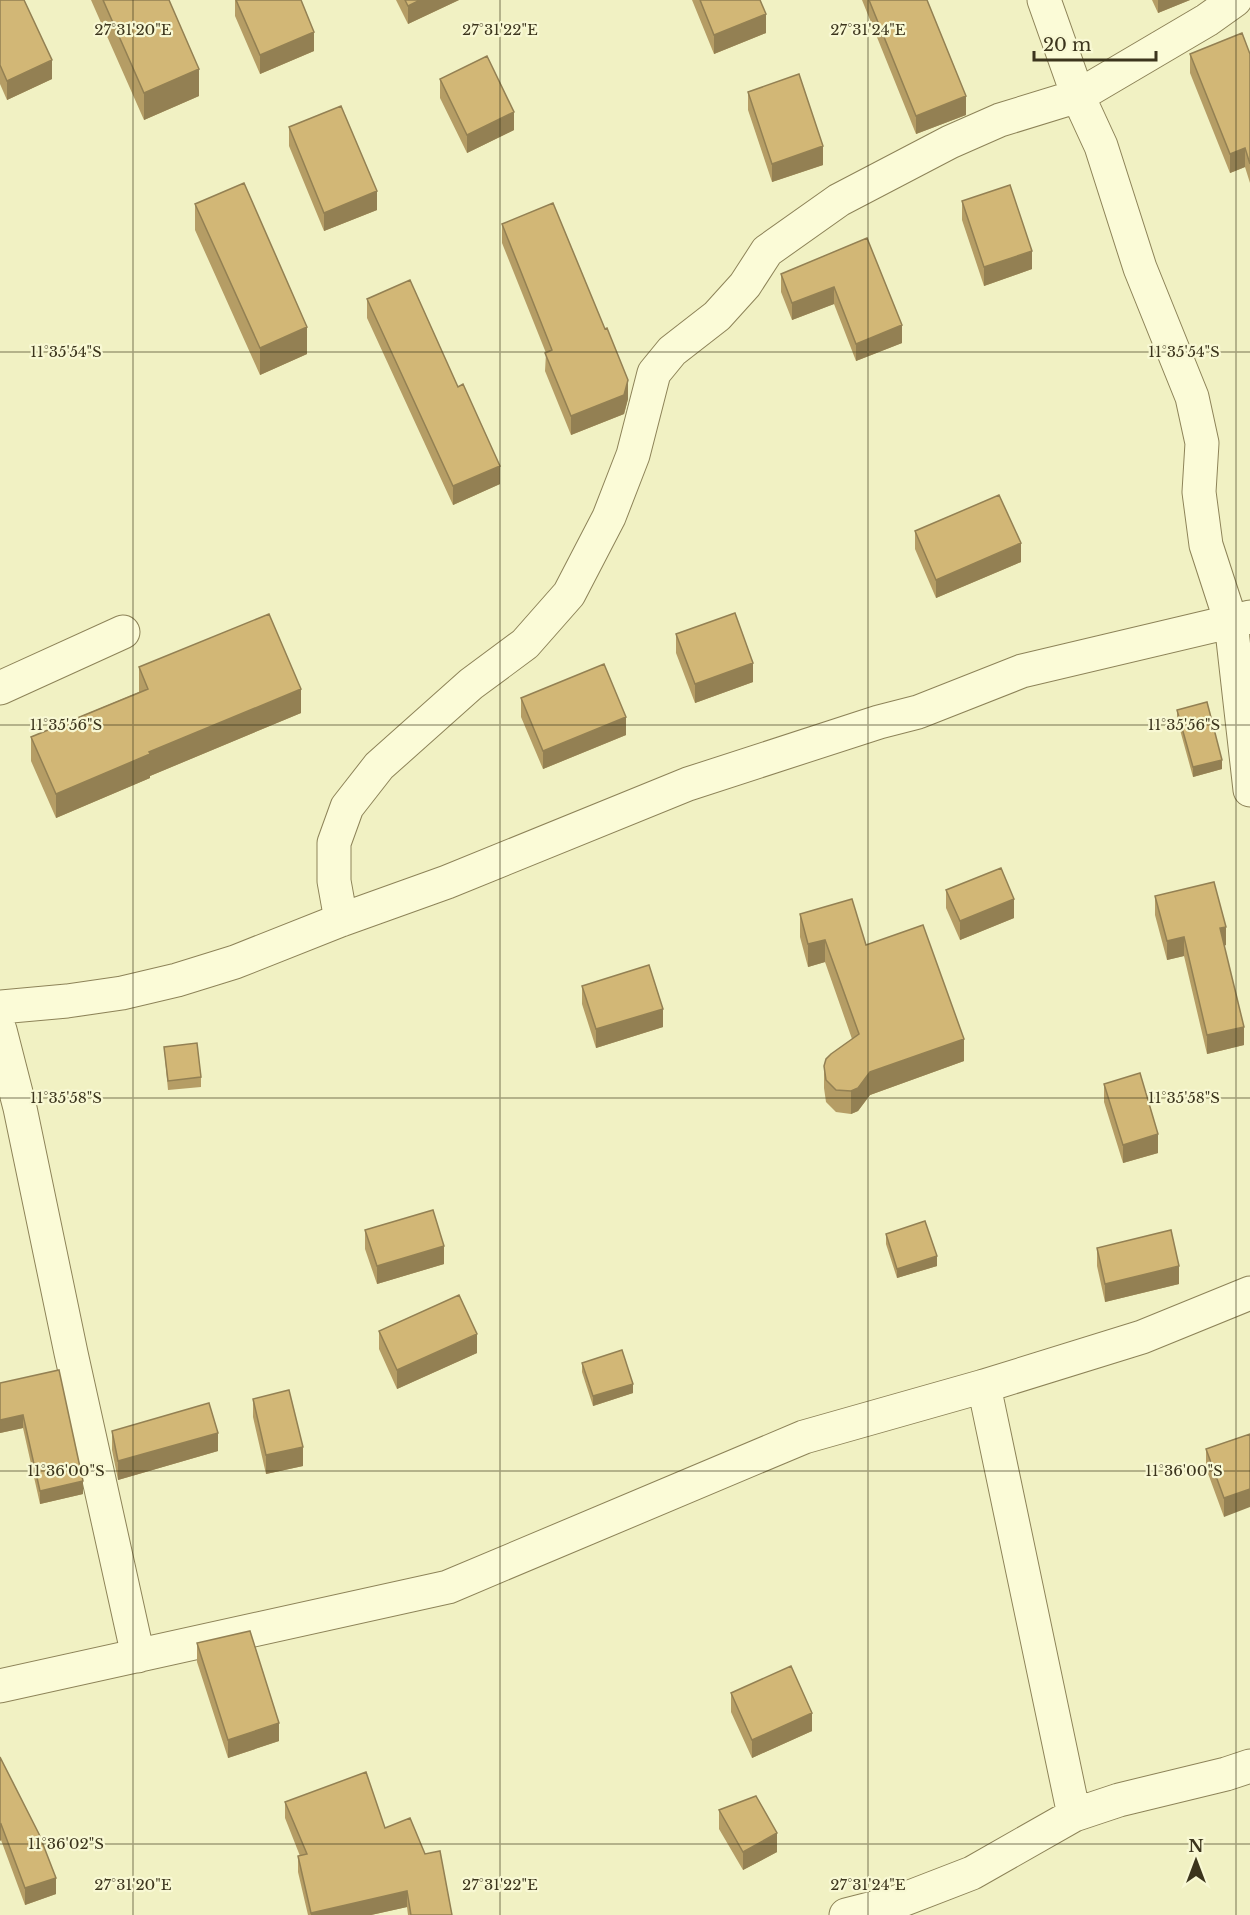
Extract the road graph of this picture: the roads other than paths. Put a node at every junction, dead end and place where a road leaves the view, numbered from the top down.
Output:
1 (1044, 0) edge
2 (1235, 0) edge
3 (1078, 96) junction
4 (1240, 619) edge
5 (123, 632) dead end
6 (0, 688) edge
7 (1250, 790) edge
8 (341, 921) junction
9 (0, 1007) edge
10 (0, 1030) edge
11 (1250, 1293) edge
12 (984, 1386) junction
13 (138, 1656) junction
14 (0, 1686) edge
15 (1250, 1766) edge
16 (1074, 1815) junction
17 (846, 1915) edge

1 - 3 street
2 - 3 street
3 - 4 street
3 - 8 street
4 - 7 street
4 - 8 street
5 - 6 street
8 - 9 street
10 - 13 street
11 - 12 street
12 - 13 street
12 - 16 street
13 - 14 street
15 - 16 street
16 - 17 street

